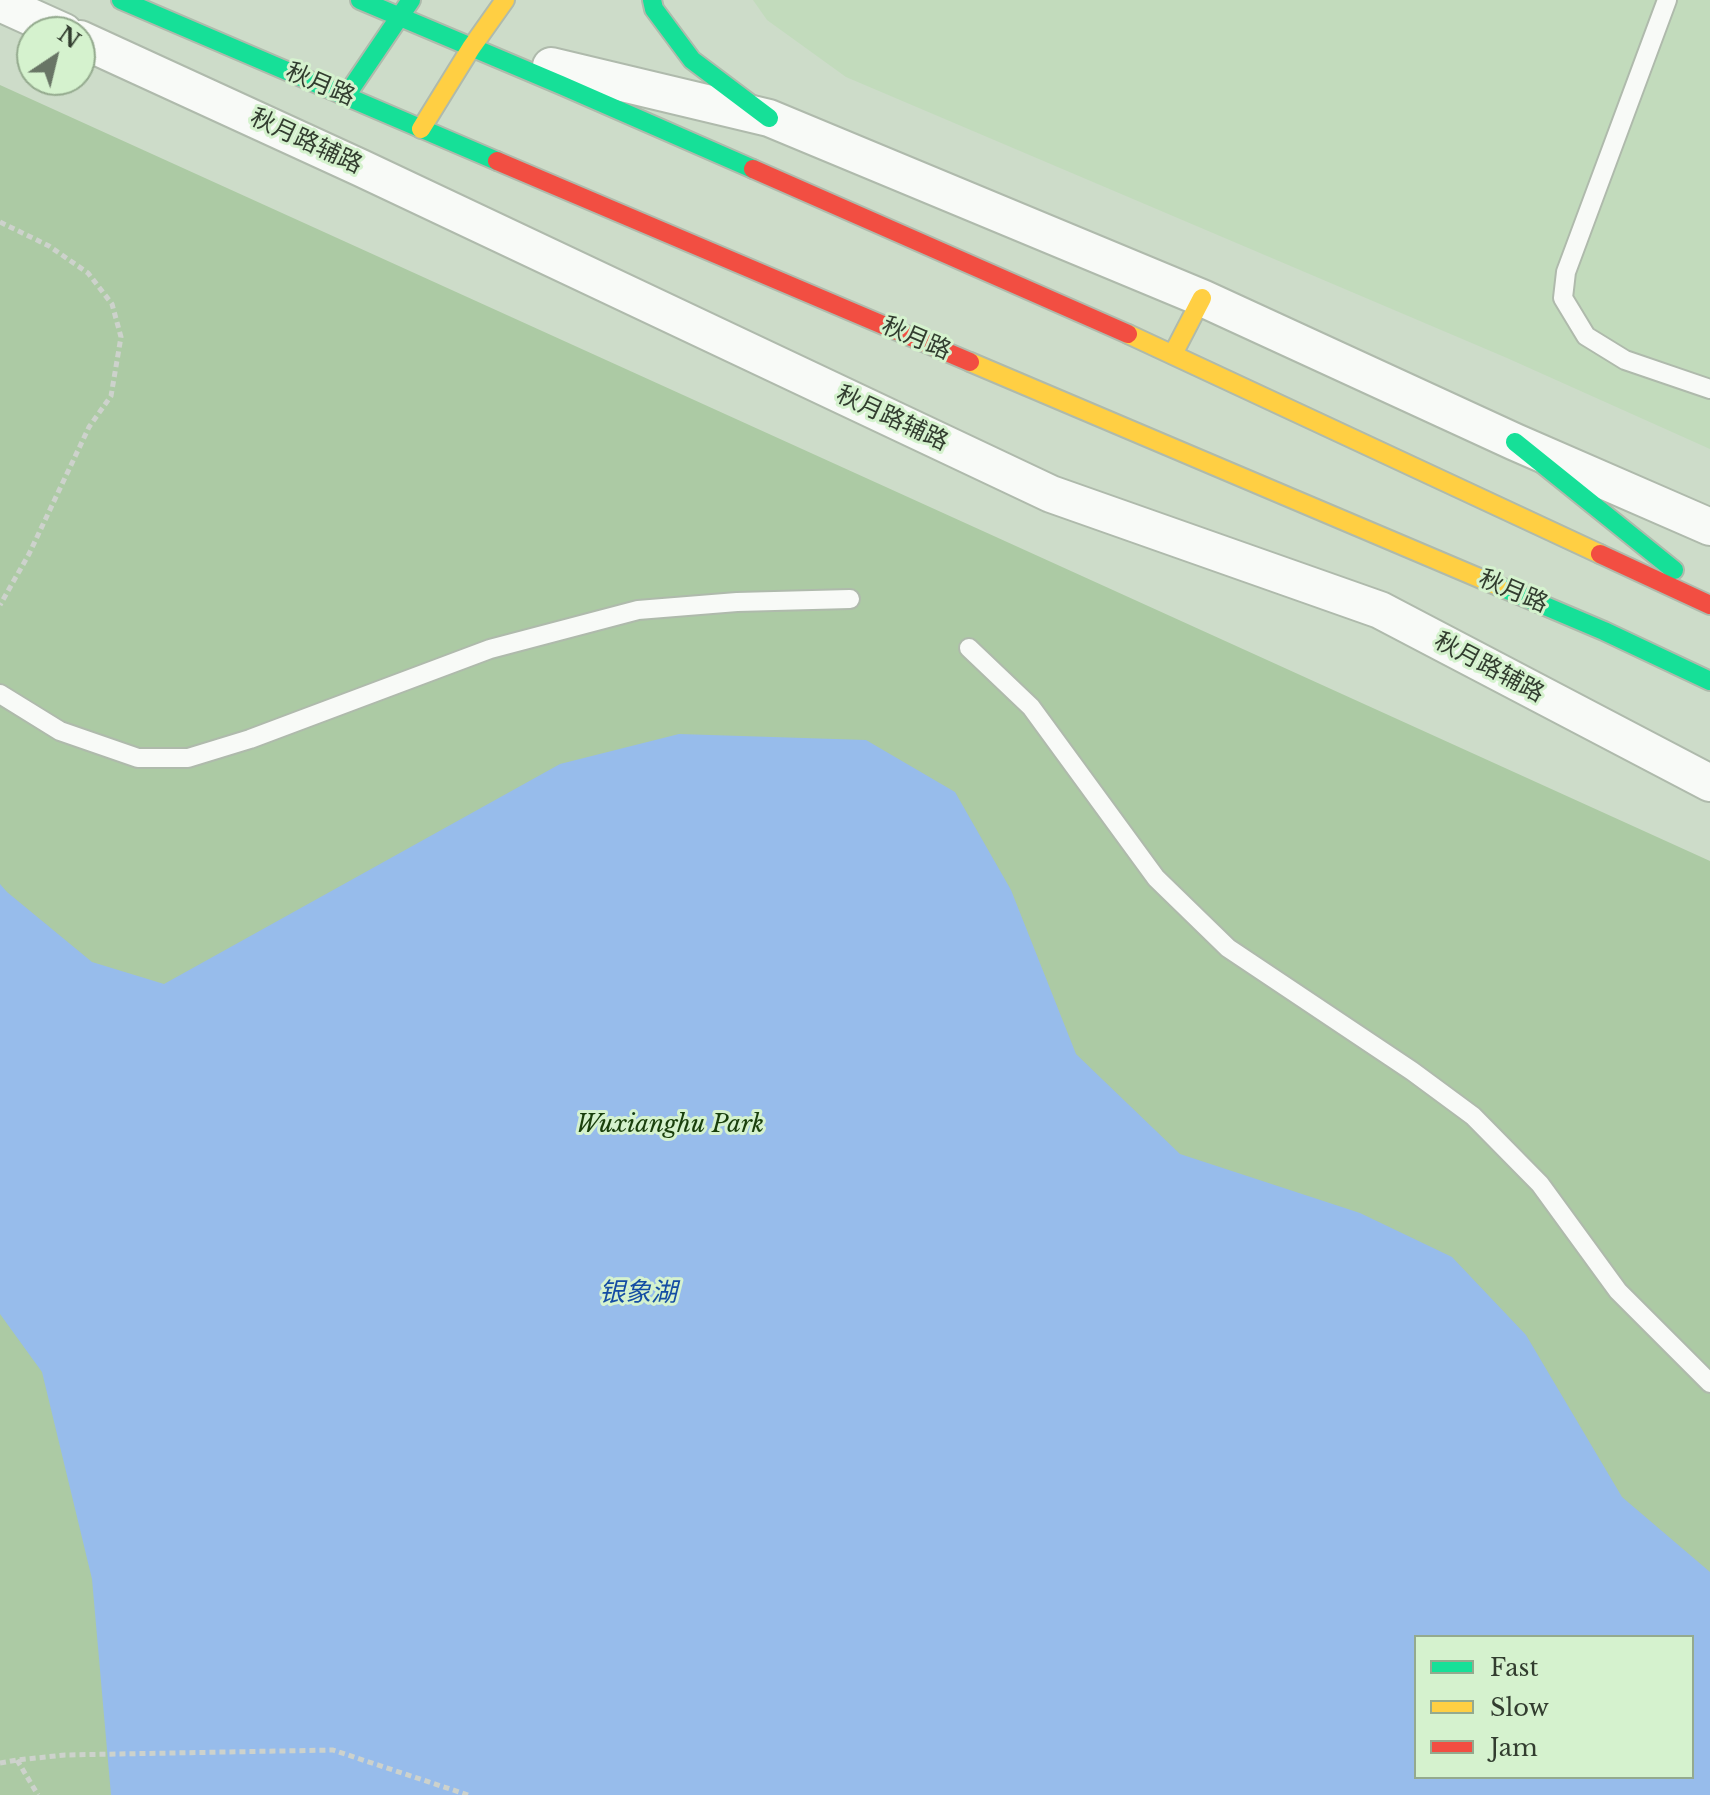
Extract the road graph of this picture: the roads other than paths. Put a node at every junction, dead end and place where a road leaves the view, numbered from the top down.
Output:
1 (121, 0) edge
2 (360, 0) edge
3 (411, 0) edge
4 (505, 0) edge
5 (652, 0) edge
6 (1667, 0) edge
7 (0, 3) edge
8 (29, 16) edge
9 (399, 17) junction
10 (96, 46) edge
11 (471, 48) junction
12 (346, 96) junction
13 (769, 118) junction
14 (421, 129) junction
15 (1202, 298) junction
16 (1173, 354) junction
17 (1710, 389) edge
18 (1515, 442) junction
19 (1710, 527) edge
20 (850, 599) dead end
21 (1710, 602) edge
22 (969, 648) dead end
23 (1710, 681) edge
24 (0, 694) edge
25 (1710, 783) edge
26 (1710, 1383) edge

1 - 12 main road, 秋月路
2 - 9 main road
3 - 9 main road
4 - 11 main road
5 - 13 main road
6 - 17 lane
7 - 8 street
9 - 11 main road
9 - 12 main road
10 - 25 street, 秋月路辅路
11 - 13 street
11 - 14 main road
11 - 16 main road
12 - 14 main road, 秋月路
13 - 15 street
14 - 23 main road, 秋月路
15 - 16 main road
15 - 18 street
16 - 21 main road
18 - 19 street
18 - 21 main road
20 - 24 lane
22 - 26 lane

